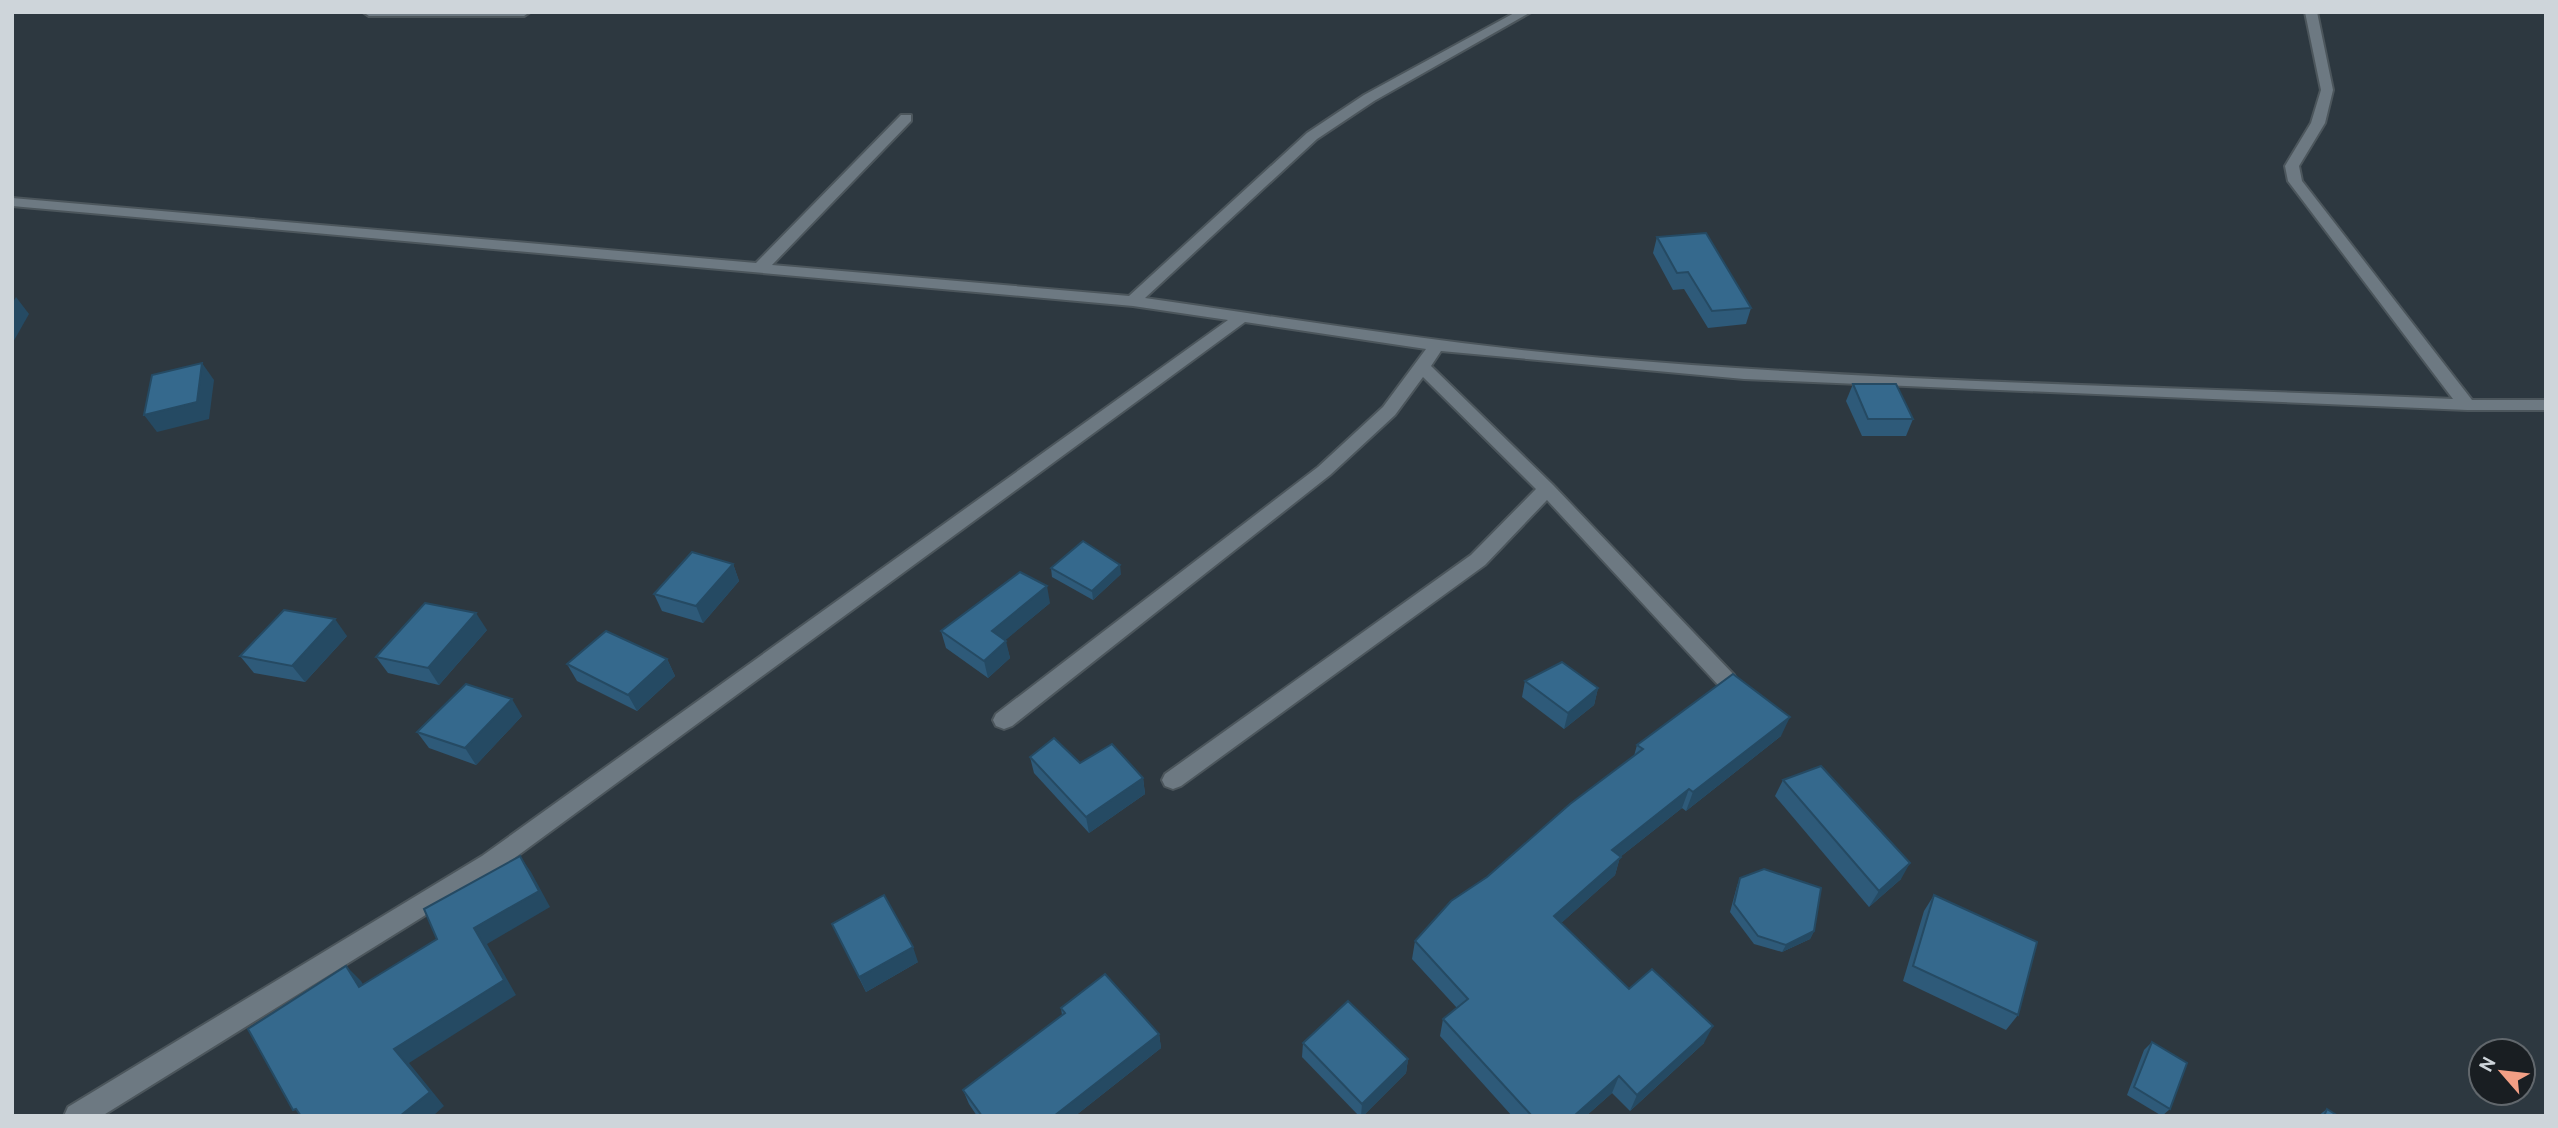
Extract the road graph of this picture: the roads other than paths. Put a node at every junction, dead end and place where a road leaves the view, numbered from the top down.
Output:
1 (369, 12) edge
2 (524, 12) edge
3 (1525, 12) edge
4 (2311, 12) edge
5 (906, 118) dead end
6 (12, 202) edge
7 (761, 267) junction
8 (1133, 301) junction
9 (1242, 317) junction
10 (1437, 346) junction
11 (1422, 367) junction
12 (2466, 405) junction
13 (2546, 405) edge
14 (1547, 489) junction
15 (1727, 681) edge
16 (1004, 720) dead end
17 (1173, 780) dead end
18 (77, 1116) edge

1 - 2 street
3 - 8 street
4 - 12 street
5 - 7 street
6 - 7 street
7 - 8 street
8 - 9 street
9 - 10 street
9 - 18 street
10 - 11 street
10 - 12 street
11 - 14 street
11 - 16 street
12 - 13 street
14 - 15 street
14 - 17 street

